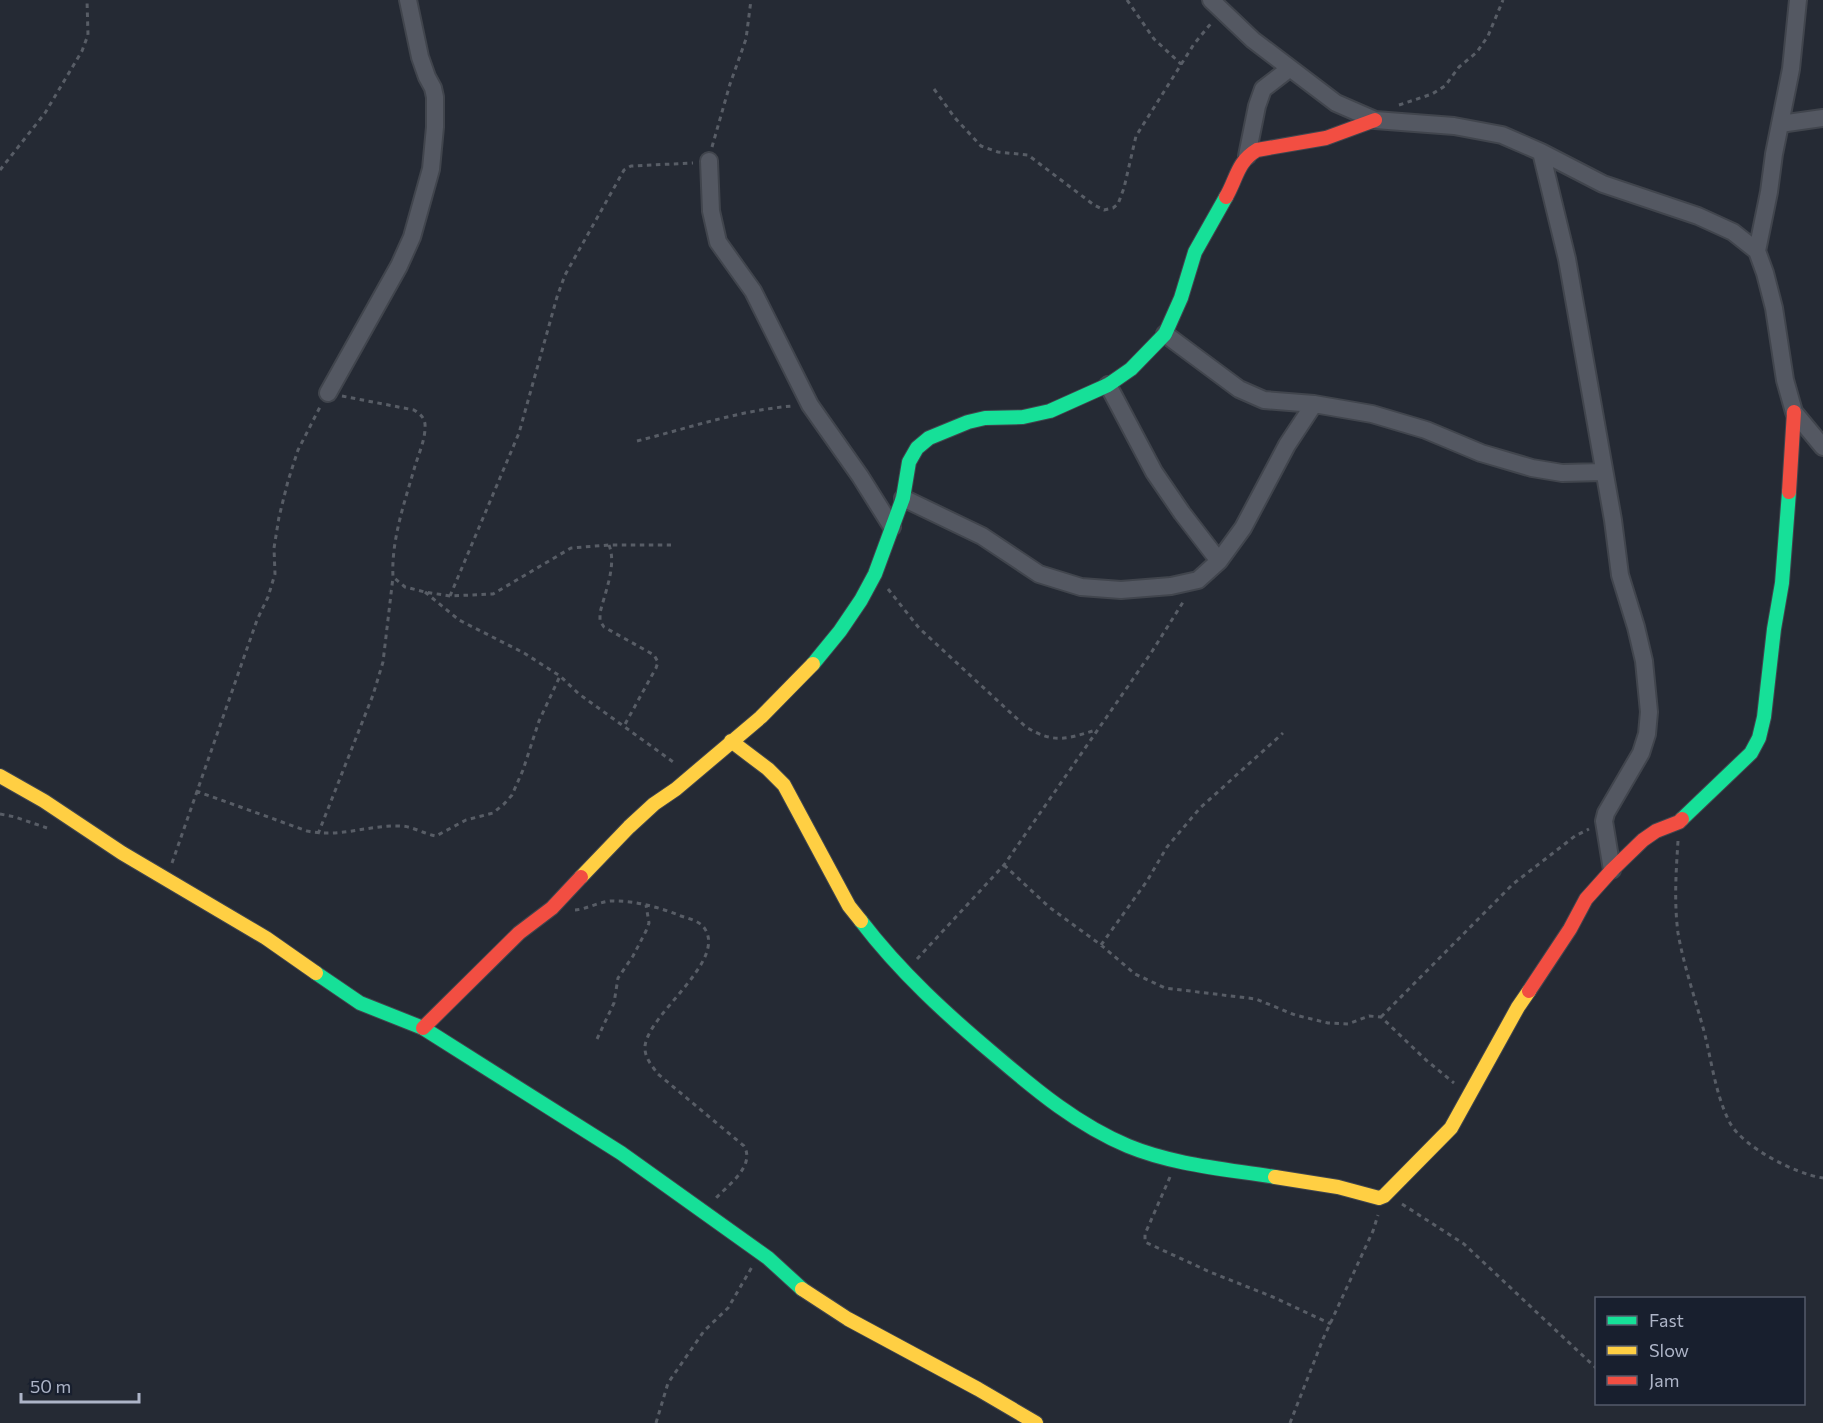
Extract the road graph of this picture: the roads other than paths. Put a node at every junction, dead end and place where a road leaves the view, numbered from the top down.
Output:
1 (408, 0) edge
2 (1798, 0) edge
3 (1216, 5) edge
4 (1288, 69) junction
5 (1823, 118) edge
6 (1375, 120) junction
7 (1780, 124) junction
8 (1541, 152) junction
9 (1247, 156) junction
10 (709, 161) road end
11 (1757, 251) junction
12 (1165, 334) junction
13 (1108, 385) junction
14 (328, 393) road end
15 (1314, 404) junction
16 (1794, 411) junction
17 (1823, 447) edge
18 (1604, 472) junction
19 (903, 498) junction
20 (892, 527) junction
21 (1219, 561) junction
22 (731, 741) junction
23 (0, 776) edge
24 (1612, 870) junction
25 (423, 1028) junction
26 (1036, 1423) edge

1 - 14 street
2 - 7 street
3 - 4 street
4 - 6 street
4 - 9 street
5 - 7 street
6 - 8 street
6 - 9 street
7 - 11 street
8 - 11 street
8 - 18 street
9 - 12 street
10 - 20 street
11 - 16 street
12 - 13 street
12 - 15 street
13 - 19 street
13 - 21 street
15 - 18 street
15 - 21 street
16 - 17 street
16 - 24 street
18 - 24 street
19 - 20 street
19 - 21 street
20 - 22 street
22 - 24 street
22 - 25 street
23 - 25 street
25 - 26 street

